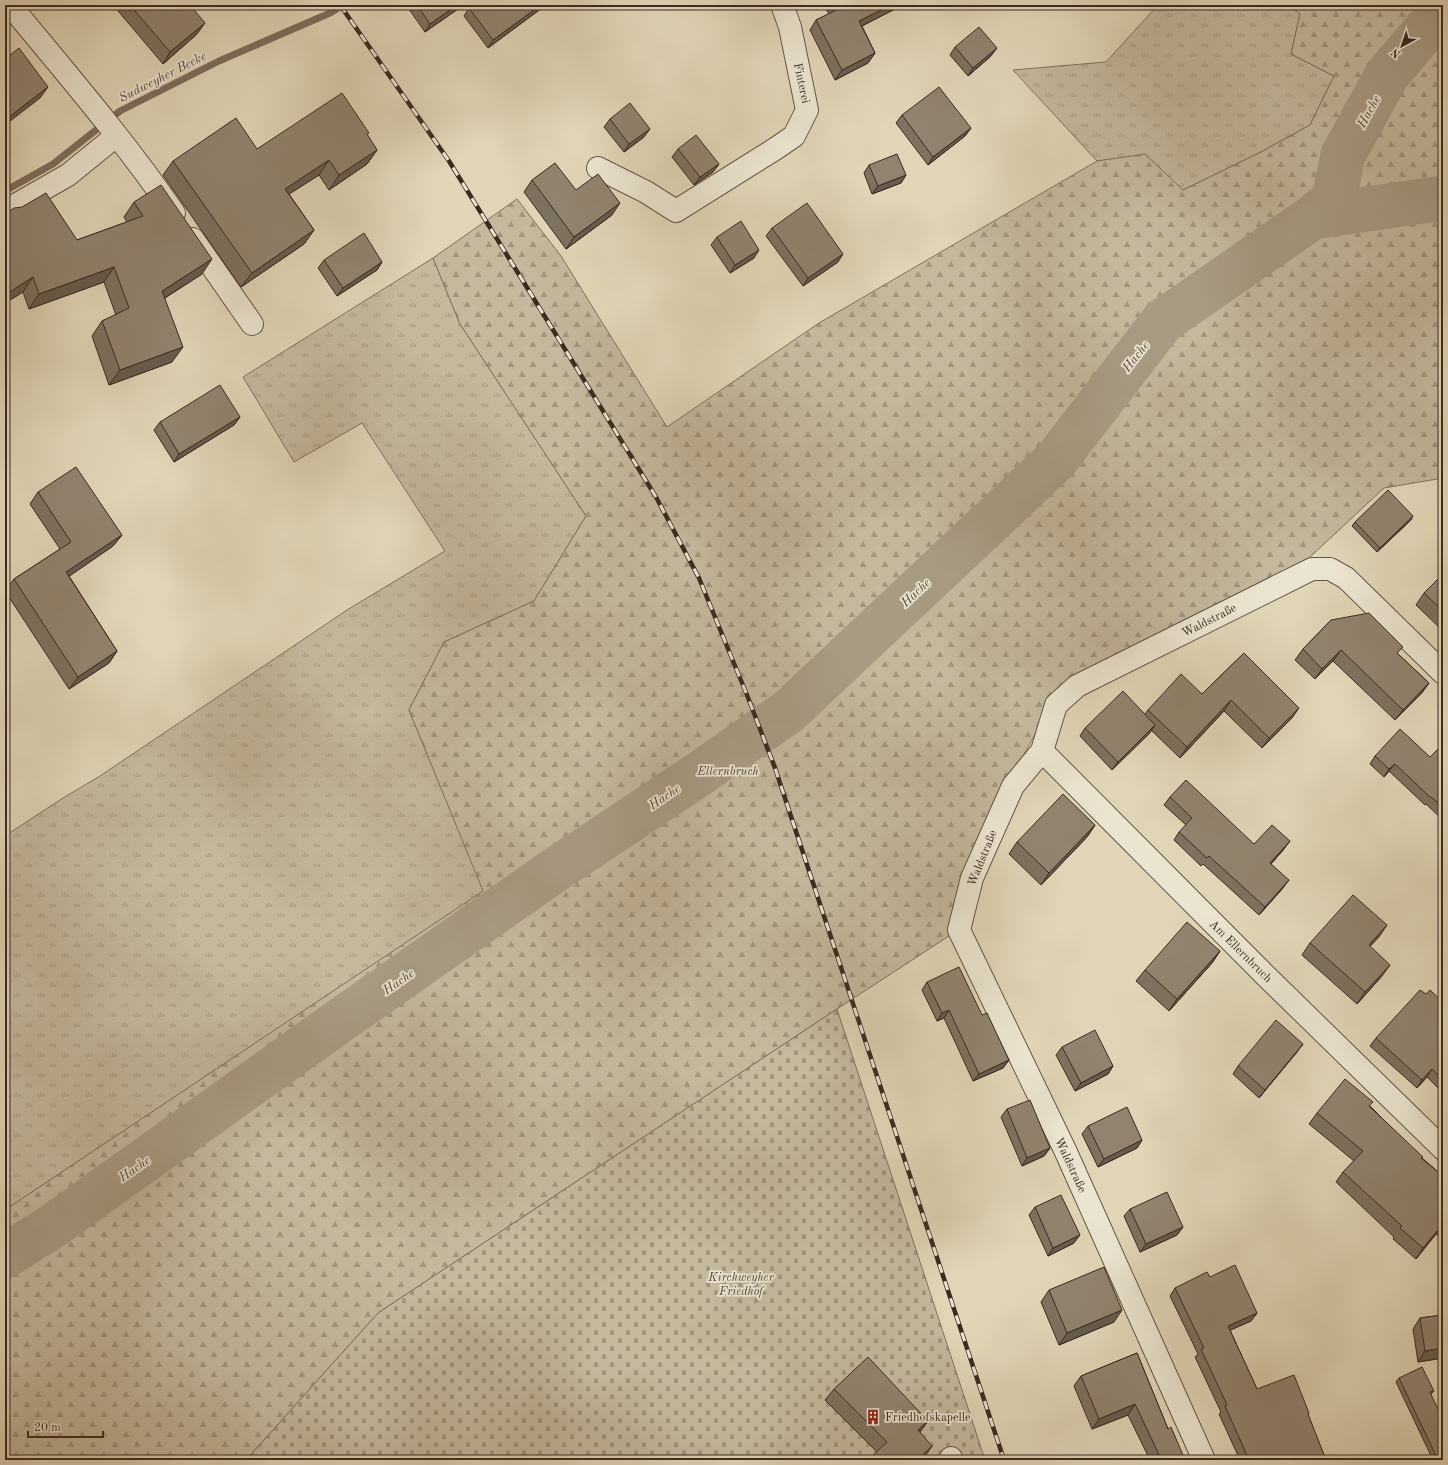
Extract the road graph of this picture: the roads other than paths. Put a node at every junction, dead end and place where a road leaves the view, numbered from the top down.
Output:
1 (10, 5) edge
2 (782, 5) edge
3 (116, 136) junction
4 (598, 168) dead end
5 (5, 211) edge
6 (252, 324) dead end
7 (1443, 673) edge
8 (1042, 751) junction
9 (1443, 1149) edge
10 (1204, 1460) edge

1 - 3 street
2 - 4 street, Finterei
3 - 5 street
3 - 6 street
7 - 8 street, Waldstraße
8 - 9 street, Am Ellernbruch
8 - 10 street, Waldstraße

